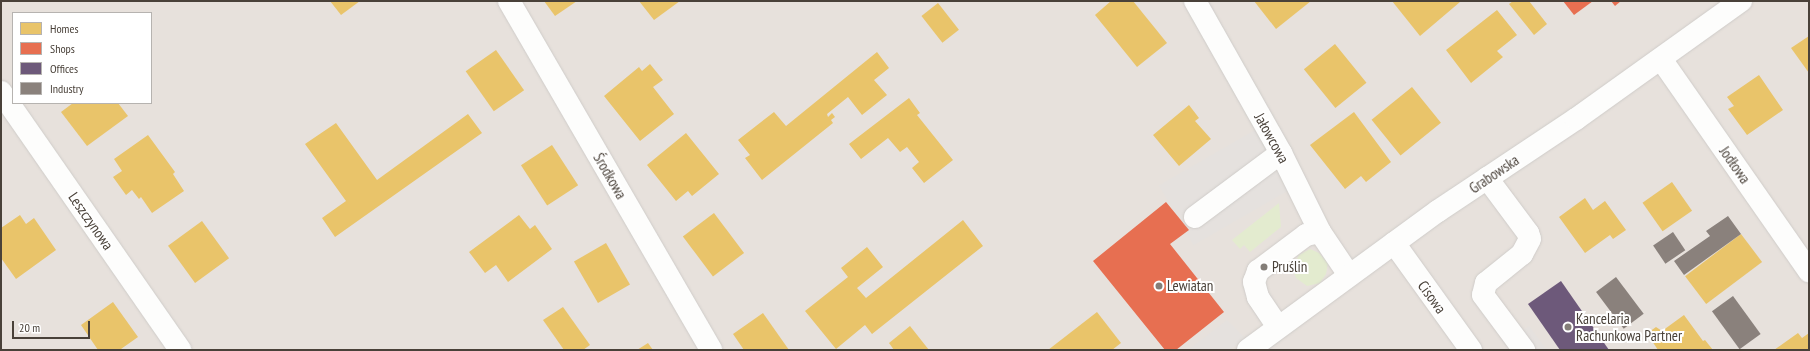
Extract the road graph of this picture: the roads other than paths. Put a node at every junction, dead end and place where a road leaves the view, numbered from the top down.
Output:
1 (509, 1) edge
2 (1196, 1) edge
3 (1741, 1) edge
4 (1661, 59) junction
5 (1, 92) edge
6 (1281, 153) junction
7 (1487, 178) junction
8 (1195, 217) dead end
9 (1320, 232) junction
10 (1394, 244) junction
11 (1809, 271) edge
12 (1349, 275) junction
13 (1278, 327) junction
14 (180, 350) edge
15 (711, 350) edge
16 (1248, 350) edge
17 (1471, 350) edge
18 (1524, 350) edge

1 - 15 street, Środkowa
2 - 6 street, Jałowcowa
3 - 4 street, Grabowska
4 - 7 street, Grabowska
4 - 11 street, Jodłowa
5 - 14 street, Leszczynowa
6 - 8 street
6 - 9 street, Jałowcowa
7 - 10 street, Grabowska
7 - 18 street
9 - 12 street, Jałowcowa
9 - 13 street
10 - 12 street, Grabowska
10 - 17 street, Cisowa
12 - 13 street, Grabowska
13 - 16 street, Grabowska

